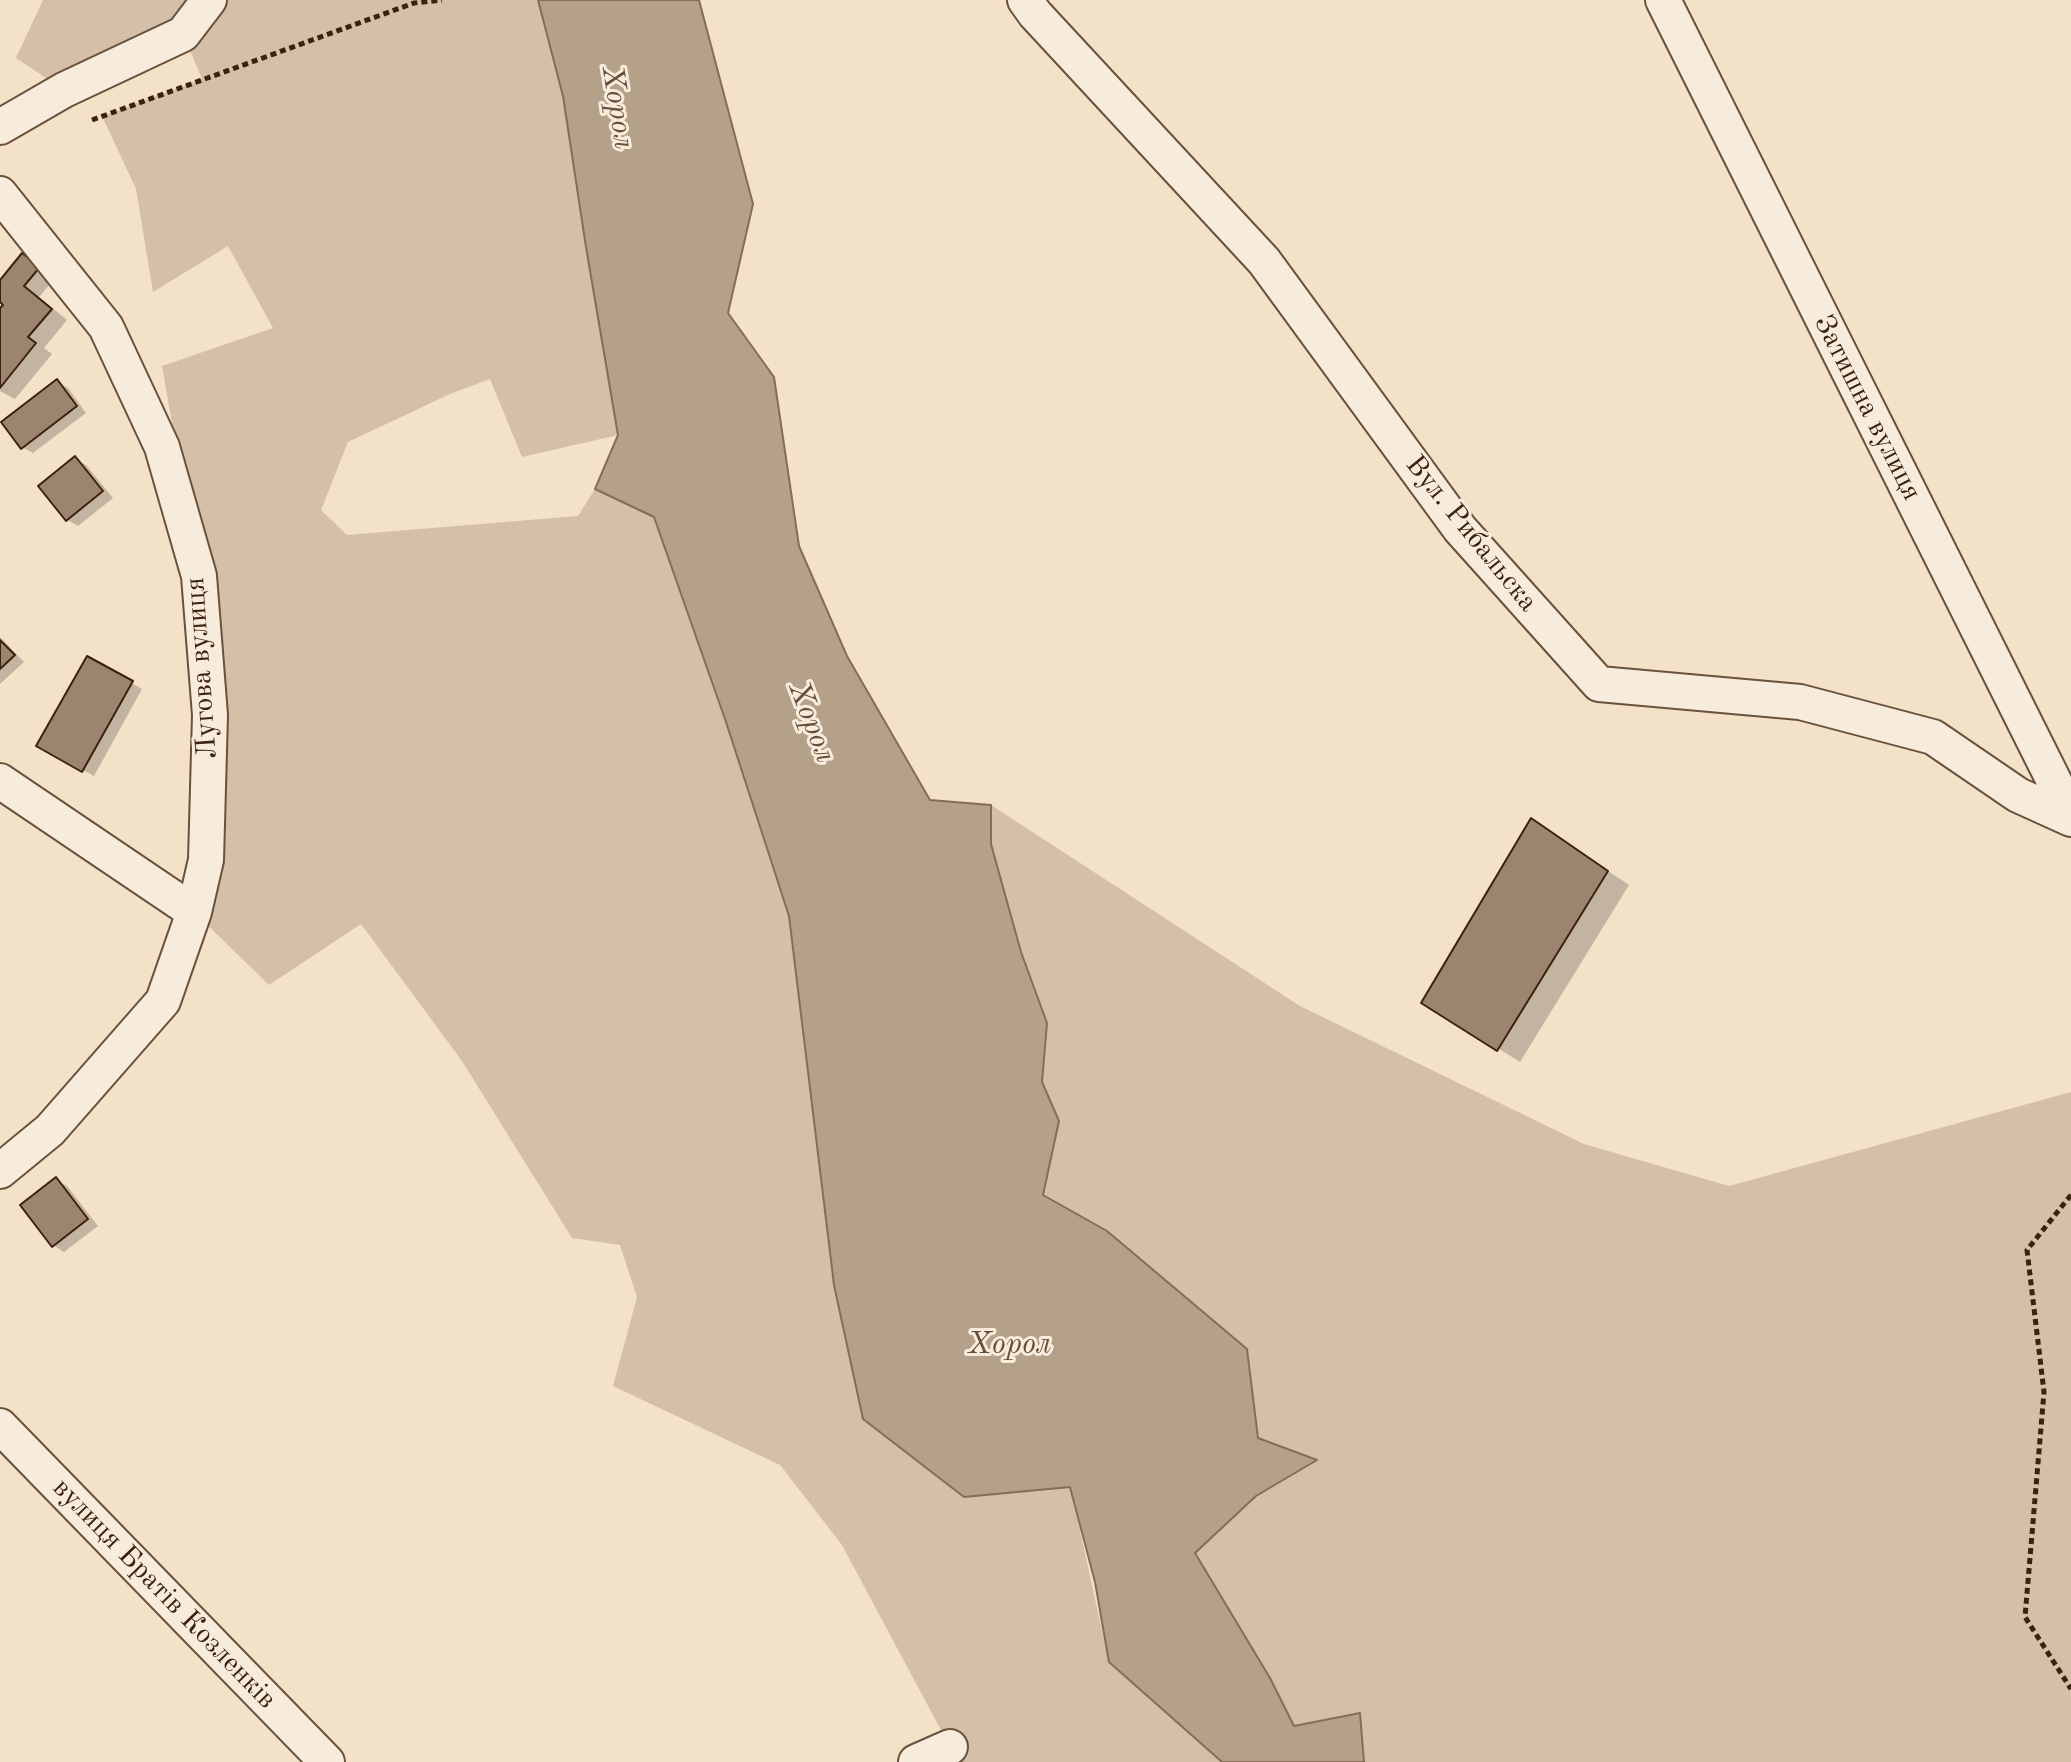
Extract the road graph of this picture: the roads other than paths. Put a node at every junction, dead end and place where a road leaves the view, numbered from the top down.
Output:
1 (209, 0) edge
2 (1025, 0) edge
3 (1663, 0) edge
4 (0, 127) edge
5 (0, 194) edge
6 (0, 781) edge
7 (2071, 817) edge
8 (194, 912) junction
9 (0, 1171) edge
10 (0, 1426) edge
11 (950, 1747) dead end
12 (327, 1762) edge
13 (916, 1762) edge

1 - 4 street
2 - 7 street, Вул. Рибальска
3 - 7 street, Затишна вулиця
5 - 8 street, Лугова вулиця
6 - 8 street
8 - 9 street, Лугова вулиця
10 - 12 street, вулиця Братів Козленків
11 - 13 street

